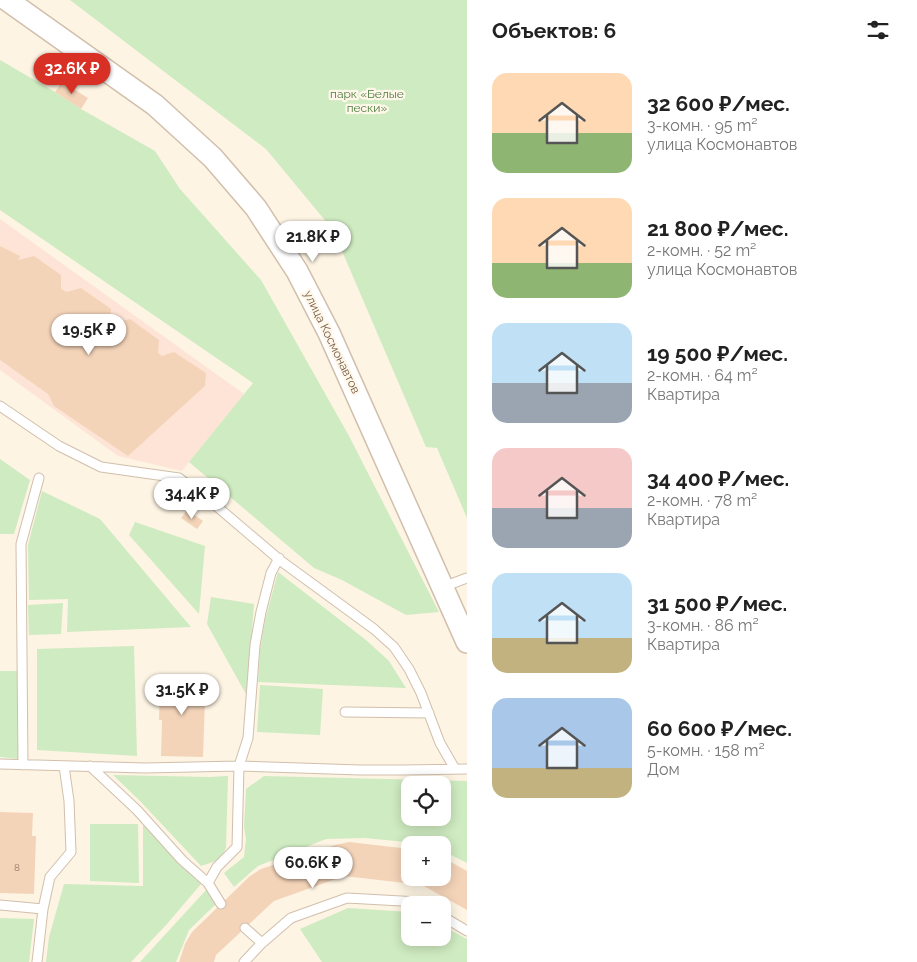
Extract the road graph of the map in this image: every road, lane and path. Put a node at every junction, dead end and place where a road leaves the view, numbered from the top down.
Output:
1 (8, 0) edge
2 (0, 406) edge
3 (39, 478) dead end
4 (279, 558) junction
5 (467, 578) edge
6 (443, 588) junction
7 (467, 642) edge
8 (345, 712) dead end
9 (429, 714) junction
10 (0, 764) edge
11 (23, 765) junction
12 (64, 766) junction
13 (90, 766) junction
14 (239, 766) junction
15 (467, 768) edge
16 (454, 769) junction
17 (208, 884) junction
18 (401, 901) edge
19 (221, 904) dead end
20 (0, 905) edge
21 (44, 909) junction
22 (451, 921) edge
23 (245, 928) dead end
24 (467, 931) edge
25 (262, 943) junction
26 (249, 960) edge
27 (37, 962) edge

1 - 6 street, улица Космонавтов
2 - 4 lane
3 - 11 lane
4 - 9 lane
4 - 14 lane
5 - 6 lane
6 - 7 street, улица Космонавтов
8 - 9 lane
9 - 16 lane
10 - 11 lane
11 - 12 lane
12 - 13 lane
12 - 21 lane
13 - 14 lane
13 - 17 lane
14 - 16 lane
14 - 17 lane
15 - 16 lane
17 - 19 lane
18 - 25 lane
20 - 21 lane
21 - 27 lane
22 - 24 lane
23 - 25 lane
25 - 26 lane

